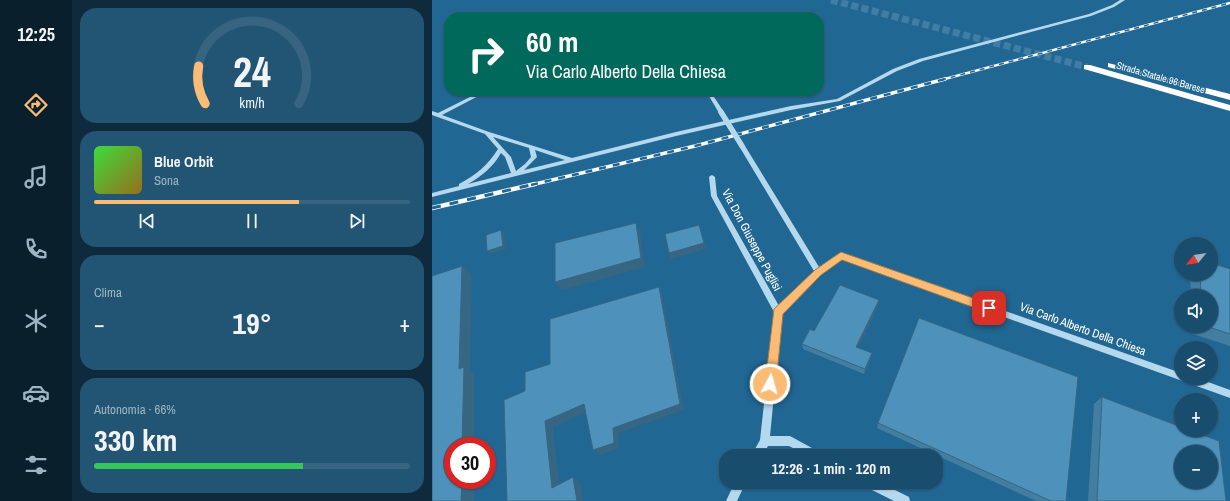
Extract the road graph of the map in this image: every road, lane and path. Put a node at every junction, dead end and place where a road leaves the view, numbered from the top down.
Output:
1 (1123, 0) edge
2 (1093, 60) tunnel mouth
3 (1086, 66) tunnel mouth
4 (476, 96) edge
5 (711, 96) edge
6 (1230, 97) edge
7 (1230, 108) edge
8 (432, 113) edge
9 (438, 115) junction
10 (487, 133) junction
11 (532, 147) junction
12 (500, 150) junction
13 (572, 160) junction
14 (514, 174) junction
15 (712, 177) dead end
16 (448, 191) junction
17 (432, 195) edge
18 (818, 272) junction
19 (778, 312) junction
20 (1174, 375) edge
21 (1205, 385) edge
22 (1230, 394) edge
23 (764, 441) junction
24 (760, 449) edge
25 (804, 449) edge
26 (737, 489) edge
27 (882, 489) edge
28 (731, 501) edge
29 (905, 501) edge

1 - 13 street
2 - 6 highway, Strada Statale 96 Barese
3 - 7 highway, Strada Statale 96 Barese
4 - 9 street
5 - 18 street, bridge
8 - 9 street
9 - 10 street
10 - 11 street
10 - 12 street
11 - 13 street
11 - 14 street
12 - 14 street
12 - 16 street
13 - 14 street
14 - 16 street
15 - 19 street, Via Don Giuseppe Puglisi
16 - 17 street
18 - 19 street
18 - 20 street, Via Carlo Alberto Della Chiesa
19 - 23 street
21 - 22 street
23 - 24 street
23 - 25 street
26 - 28 street
27 - 29 street

